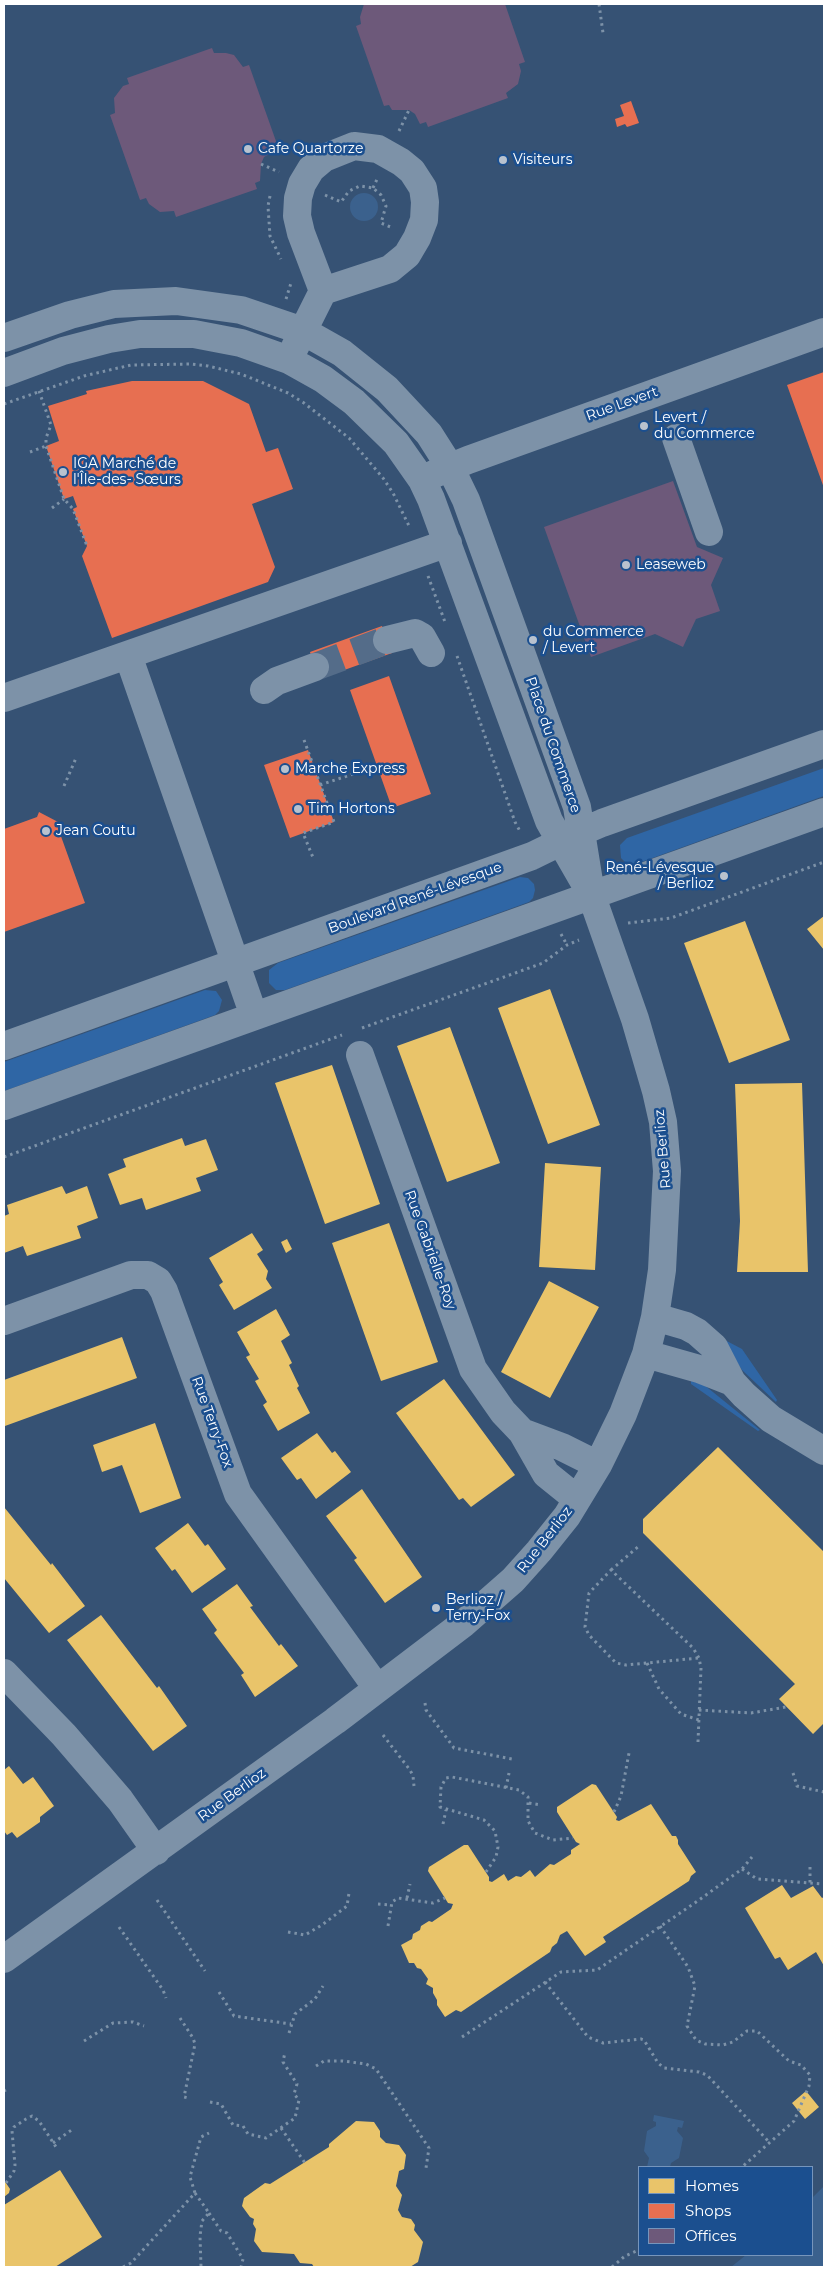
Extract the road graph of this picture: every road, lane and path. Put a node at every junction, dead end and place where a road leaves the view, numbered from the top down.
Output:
1 (599, 4) edge
2 (603, 33) dead end
3 (409, 110) dead end
4 (397, 137) dead end
5 (324, 194) dead end
6 (398, 230) dead end
7 (323, 291) junction
8 (303, 331) junction
9 (824, 332) edge
10 (4, 338) edge
11 (289, 360) junction
12 (4, 373) edge
13 (36, 383) dead end
14 (39, 391) junction
15 (4, 404) edge
16 (676, 438) dead end
17 (46, 446) junction
18 (30, 452) dead end
19 (450, 467) junction
20 (422, 480) junction
21 (64, 499) junction
22 (52, 508) dead end
23 (410, 529) dead end
24 (709, 532) dead end
25 (448, 543) junction
26 (87, 546) dead end
27 (427, 574) dead end
28 (446, 627) dead end
29 (387, 640) tunnel mouth
30 (430, 653) dead end
31 (128, 655) junction
32 (315, 667) tunnel mouth
33 (464, 677) dead end
34 (264, 690) dead end
35 (4, 698) edge
36 (304, 740) dead end
37 (824, 744) edge
38 (76, 758) dead end
39 (356, 773) dead end
40 (320, 785) junction
41 (64, 786) dead end
42 (824, 812) edge
43 (571, 837) junction
44 (526, 840) dead end
45 (314, 860) dead end
46 (824, 862) edge
47 (591, 894) junction
48 (633, 922) dead end
49 (578, 940) dead end
50 (236, 962) junction
51 (254, 1016) junction
52 (355, 1039) junction
53 (4, 1046) edge
54 (4, 1106) edge
55 (4, 1158) edge
56 (655, 1317) junction
57 (4, 1322) edge
58 (646, 1354) junction
59 (732, 1382) junction
60 (522, 1432) junction
61 (824, 1451) edge
62 (598, 1466) junction
63 (577, 1499) junction
64 (639, 1546) dead end
65 (611, 1570) junction
66 (699, 1658) junction
67 (647, 1663) junction
68 (4, 1673) edge
69 (377, 1688) junction
70 (425, 1703) dead end
71 (786, 1707) dead end
72 (699, 1710) junction
73 (699, 1720) junction
74 (383, 1735) dead end
75 (698, 1742) dead end
76 (630, 1753) dead end
77 (512, 1759) dead end
78 (509, 1773) dead end
79 (793, 1773) dead end
80 (414, 1786) dead end
81 (506, 1788) junction
82 (824, 1792) edge
83 (529, 1802) junction
84 (541, 1805) dead end
85 (446, 1810) junction
86 (614, 1812) dead end
87 (443, 1824) dead end
88 (573, 1838) dead end
89 (156, 1851) junction
90 (752, 1857) dead end
91 (810, 1867) dead end
92 (742, 1869) junction
93 (486, 1872) dead end
94 (810, 1883) junction
95 (410, 1884) dead end
96 (824, 1884) edge
97 (349, 1894) dead end
98 (407, 1898) junction
99 (445, 1898) dead end
100 (157, 1900) dead end
101 (378, 1904) dead end
102 (391, 1905) junction
103 (388, 1926) dead end
104 (660, 1926) junction
105 (119, 1927) dead end
106 (288, 1932) dead end
107 (4, 1960) edge
108 (205, 1971) dead end
109 (545, 1982) junction
110 (322, 1986) dead end
111 (218, 1992) dead end
112 (166, 1998) dead end
113 (180, 2018) dead end
114 (291, 2024) junction
115 (144, 2026) dead end
116 (289, 2033) dead end
117 (462, 2037) dead end
118 (84, 2041) dead end
119 (286, 2052) dead end
120 (316, 2066) dead end
121 (188, 2098) dead end
122 (210, 2102) dead end
123 (281, 2128) dead end
124 (73, 2129) dead end
125 (209, 2133) dead end
126 (769, 2142) junction
127 (53, 2143) junction
128 (58, 2150) dead end
129 (305, 2163) dead end
130 (743, 2166) edge
131 (426, 2168) dead end
132 (6, 2183) dead end
133 (194, 2193) junction
134 (209, 2213) junction
135 (638, 2250) edge
136 (123, 2267) edge
137 (201, 2267) edge
138 (241, 2267) edge
139 (612, 2267) edge

1 - 2 path
3 - 4 path
5 - 6 path
7 - 7 street
7 - 8 street
8 - 10 street, Place du Commerce
8 - 11 street
8 - 19 street, Place du Commerce
9 - 19 street, Rue Levert
11 - 12 street, Place du Commerce
11 - 20 street, Place du Commerce
13 - 14 path
14 - 15 path
14 - 17 path
14 - 23 path
16 - 24 street
17 - 18 path
17 - 21 path
19 - 20 street, Rue Levert
19 - 43 street, Place du Commerce
20 - 25 street, Place du Commerce
21 - 22 path
21 - 26 path
25 - 31 street
25 - 43 street, Place du Commerce
27 - 28 path
29 - 30 street
31 - 35 street
31 - 50 street
32 - 34 street
33 - 44 path
36 - 40 path
37 - 43 street, Boulevard René-Lévesque
38 - 41 path
39 - 40 path
40 - 45 path
42 - 47 street
43 - 47 street, Place du Commerce
43 - 50 street, Boulevard René-Lévesque
46 - 48 path
47 - 51 street
47 - 56 street, Rue Berlioz
49 - 52 path
50 - 51 street
50 - 53 street, Boulevard René-Lévesque
51 - 54 street
52 - 55 path
52 - 60 street, Rue Gabrielle-Roy
56 - 58 street, Rue Berlioz
56 - 59 street
57 - 69 street, Rue Terry-Fox
58 - 59 street
58 - 62 street, Rue Berlioz
59 - 61 street
60 - 62 street, Rue Gabrielle-Roy
60 - 63 street, Rue Gabrielle-Roy
62 - 63 street, Rue Berlioz
63 - 69 street, Rue Berlioz
64 - 65 path
65 - 66 path
65 - 67 path
66 - 67 path
66 - 72 path
67 - 73 path
68 - 89 street
69 - 89 street, Rue Berlioz
70 - 77 path
71 - 72 path
72 - 73 path
73 - 75 path
74 - 80 path
76 - 86 path
78 - 81 path
79 - 82 path
81 - 83 path
81 - 85 path
83 - 84 path
83 - 88 path
85 - 87 path
85 - 93 path
89 - 107 street, Rue Berlioz
90 - 92 path
91 - 94 path
92 - 94 path
92 - 104 path
94 - 96 path
95 - 98 path
97 - 106 path
98 - 99 path
98 - 102 path
100 - 108 path
101 - 102 path
102 - 103 path
104 - 109 path
104 - 126 path
105 - 112 path
109 - 117 path
109 - 126 path
110 - 114 path
111 - 114 path
113 - 121 path
114 - 116 path
115 - 118 path
119 - 122 path
120 - 131 path
123 - 129 path
124 - 127 path
125 - 133 path
126 - 130 path
127 - 128 path
127 - 132 path
133 - 134 path
133 - 136 path
134 - 137 path
134 - 138 path
135 - 139 path

